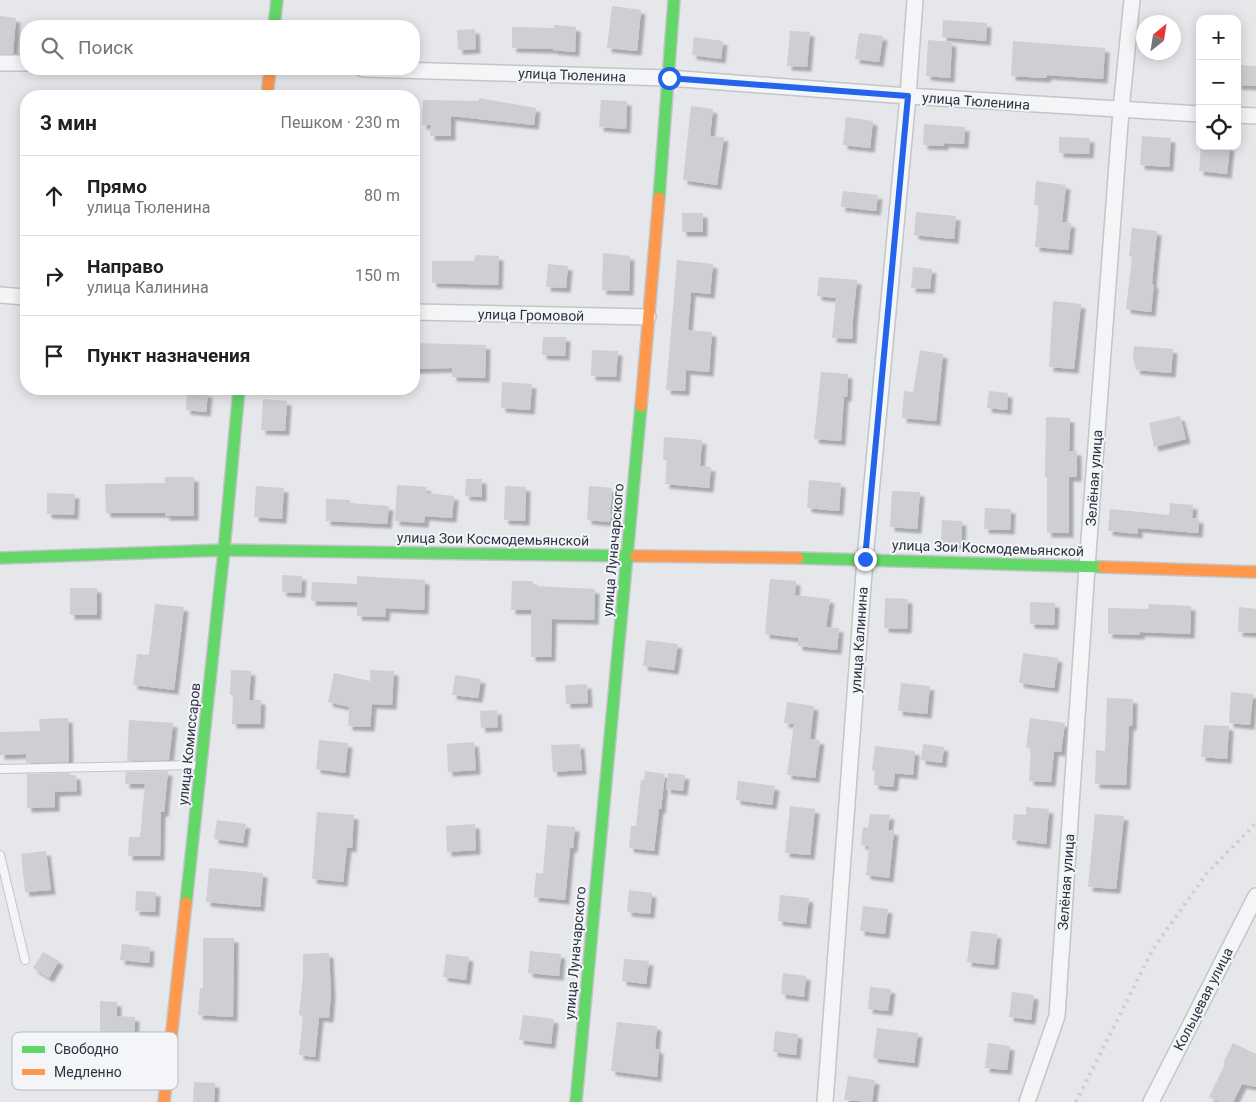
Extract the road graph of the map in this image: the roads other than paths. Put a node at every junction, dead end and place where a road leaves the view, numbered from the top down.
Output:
1 (277, 0) edge
2 (674, 0) edge
3 (916, 0) edge
4 (1132, 0) edge
5 (275, 20) edge
6 (0, 63) edge
7 (20, 64) edge
8 (420, 71) edge
9 (269, 75) edge
10 (669, 78) junction
11 (268, 90) edge
12 (908, 96) junction
13 (1121, 110) junction
14 (1196, 114) edge
15 (1241, 115) edge
16 (1256, 116) edge
17 (0, 295) edge
18 (20, 296) edge
19 (420, 312) edge
20 (648, 318) junction
21 (238, 395) edge
22 (224, 550) junction
23 (628, 555) junction
24 (0, 558) edge
25 (865, 559) junction
26 (1087, 567) junction
27 (1256, 572) edge
28 (202, 765) junction
29 (0, 769) edge
30 (0, 856) edge
31 (1256, 896) edge
32 (25, 960) dead end
33 (172, 1032) edge
34 (576, 1102) edge
35 (824, 1102) edge
36 (1028, 1102) edge
37 (1151, 1102) edge

1 - 5 main road
2 - 10 main road, улица Луначарского
3 - 12 street, улица Калинина
4 - 13 street, Зелёная улица
6 - 7 street
8 - 10 street, улица Тюленина
9 - 11 main road
10 - 12 street, улица Тюленина
10 - 20 main road, улица Луначарского
12 - 13 street, улица Тюленина
12 - 25 street, улица Калинина
13 - 14 street, улица Тюленина
13 - 26 street, Зелёная улица
15 - 16 street
17 - 18 street
19 - 20 street, улица Громовой
20 - 23 main road, улица Луначарского
21 - 22 main road, улица Комиссаров
22 - 23 main road, улица Зои Космодемьянской
22 - 24 main road, улица Зои Космодемьянской
22 - 28 main road, улица Комиссаров
23 - 25 main road, улица Зои Космодемьянской
23 - 34 main road, улица Луначарского
25 - 26 main road, улица Зои Космодемьянской
25 - 35 street, улица Калинина
26 - 27 main road, улица Зои Космодемьянской
26 - 36 street, Зелёная улица
28 - 29 lane
28 - 33 main road, улица Комиссаров
30 - 32 lane
31 - 37 street, Кольцевая улица

